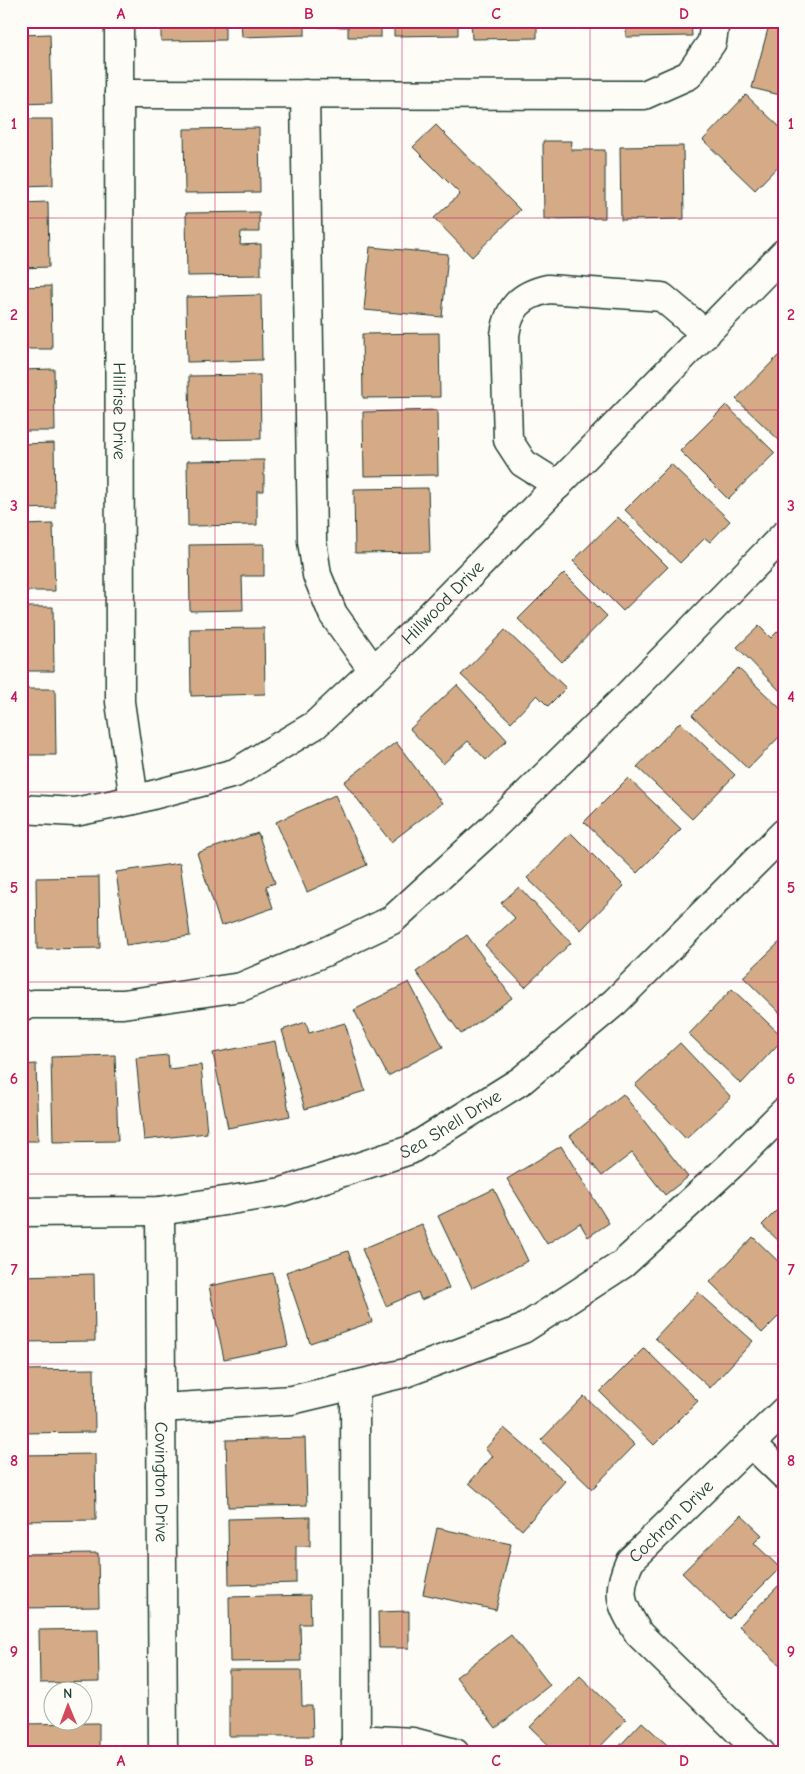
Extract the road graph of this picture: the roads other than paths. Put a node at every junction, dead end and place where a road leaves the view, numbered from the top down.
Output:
1 (119, 21) edge
2 (715, 21) edge
3 (119, 94) junction
4 (305, 94) junction
5 (784, 253) edge
6 (706, 334) junction
7 (558, 484) junction
8 (784, 535) edge
9 (373, 670) junction
10 (134, 800) junction
11 (21, 809) edge
12 (784, 833) edge
13 (21, 1006) edge
14 (784, 1112) edge
15 (160, 1211) junction
16 (21, 1212) edge
17 (355, 1385) junction
18 (161, 1408) junction
19 (784, 1411) edge
20 (751, 1443) junction
21 (784, 1475) edge
22 (356, 1746) edge
23 (164, 1753) edge
24 (456, 1753) edge
25 (761, 1753) edge

1 - 3 street, Hillrise Drive
2 - 4 street
3 - 4 street
3 - 10 street, Hillrise Drive
4 - 9 street
5 - 6 street, Hillwood Drive
6 - 7 street, Hillwood Drive
6 - 7 street
7 - 9 street, Hillwood Drive
8 - 13 street
9 - 10 street, Hillwood Drive
10 - 11 street, Hillwood Drive
12 - 15 street, Sea Shell Drive
14 - 17 street
15 - 16 street, Sea Shell Drive
15 - 18 street, Covington Drive
17 - 18 street
17 - 22 street
18 - 23 street, Covington Drive
19 - 20 street, Cochran Drive
20 - 21 street
20 - 25 street, Cochran Drive
22 - 24 street

